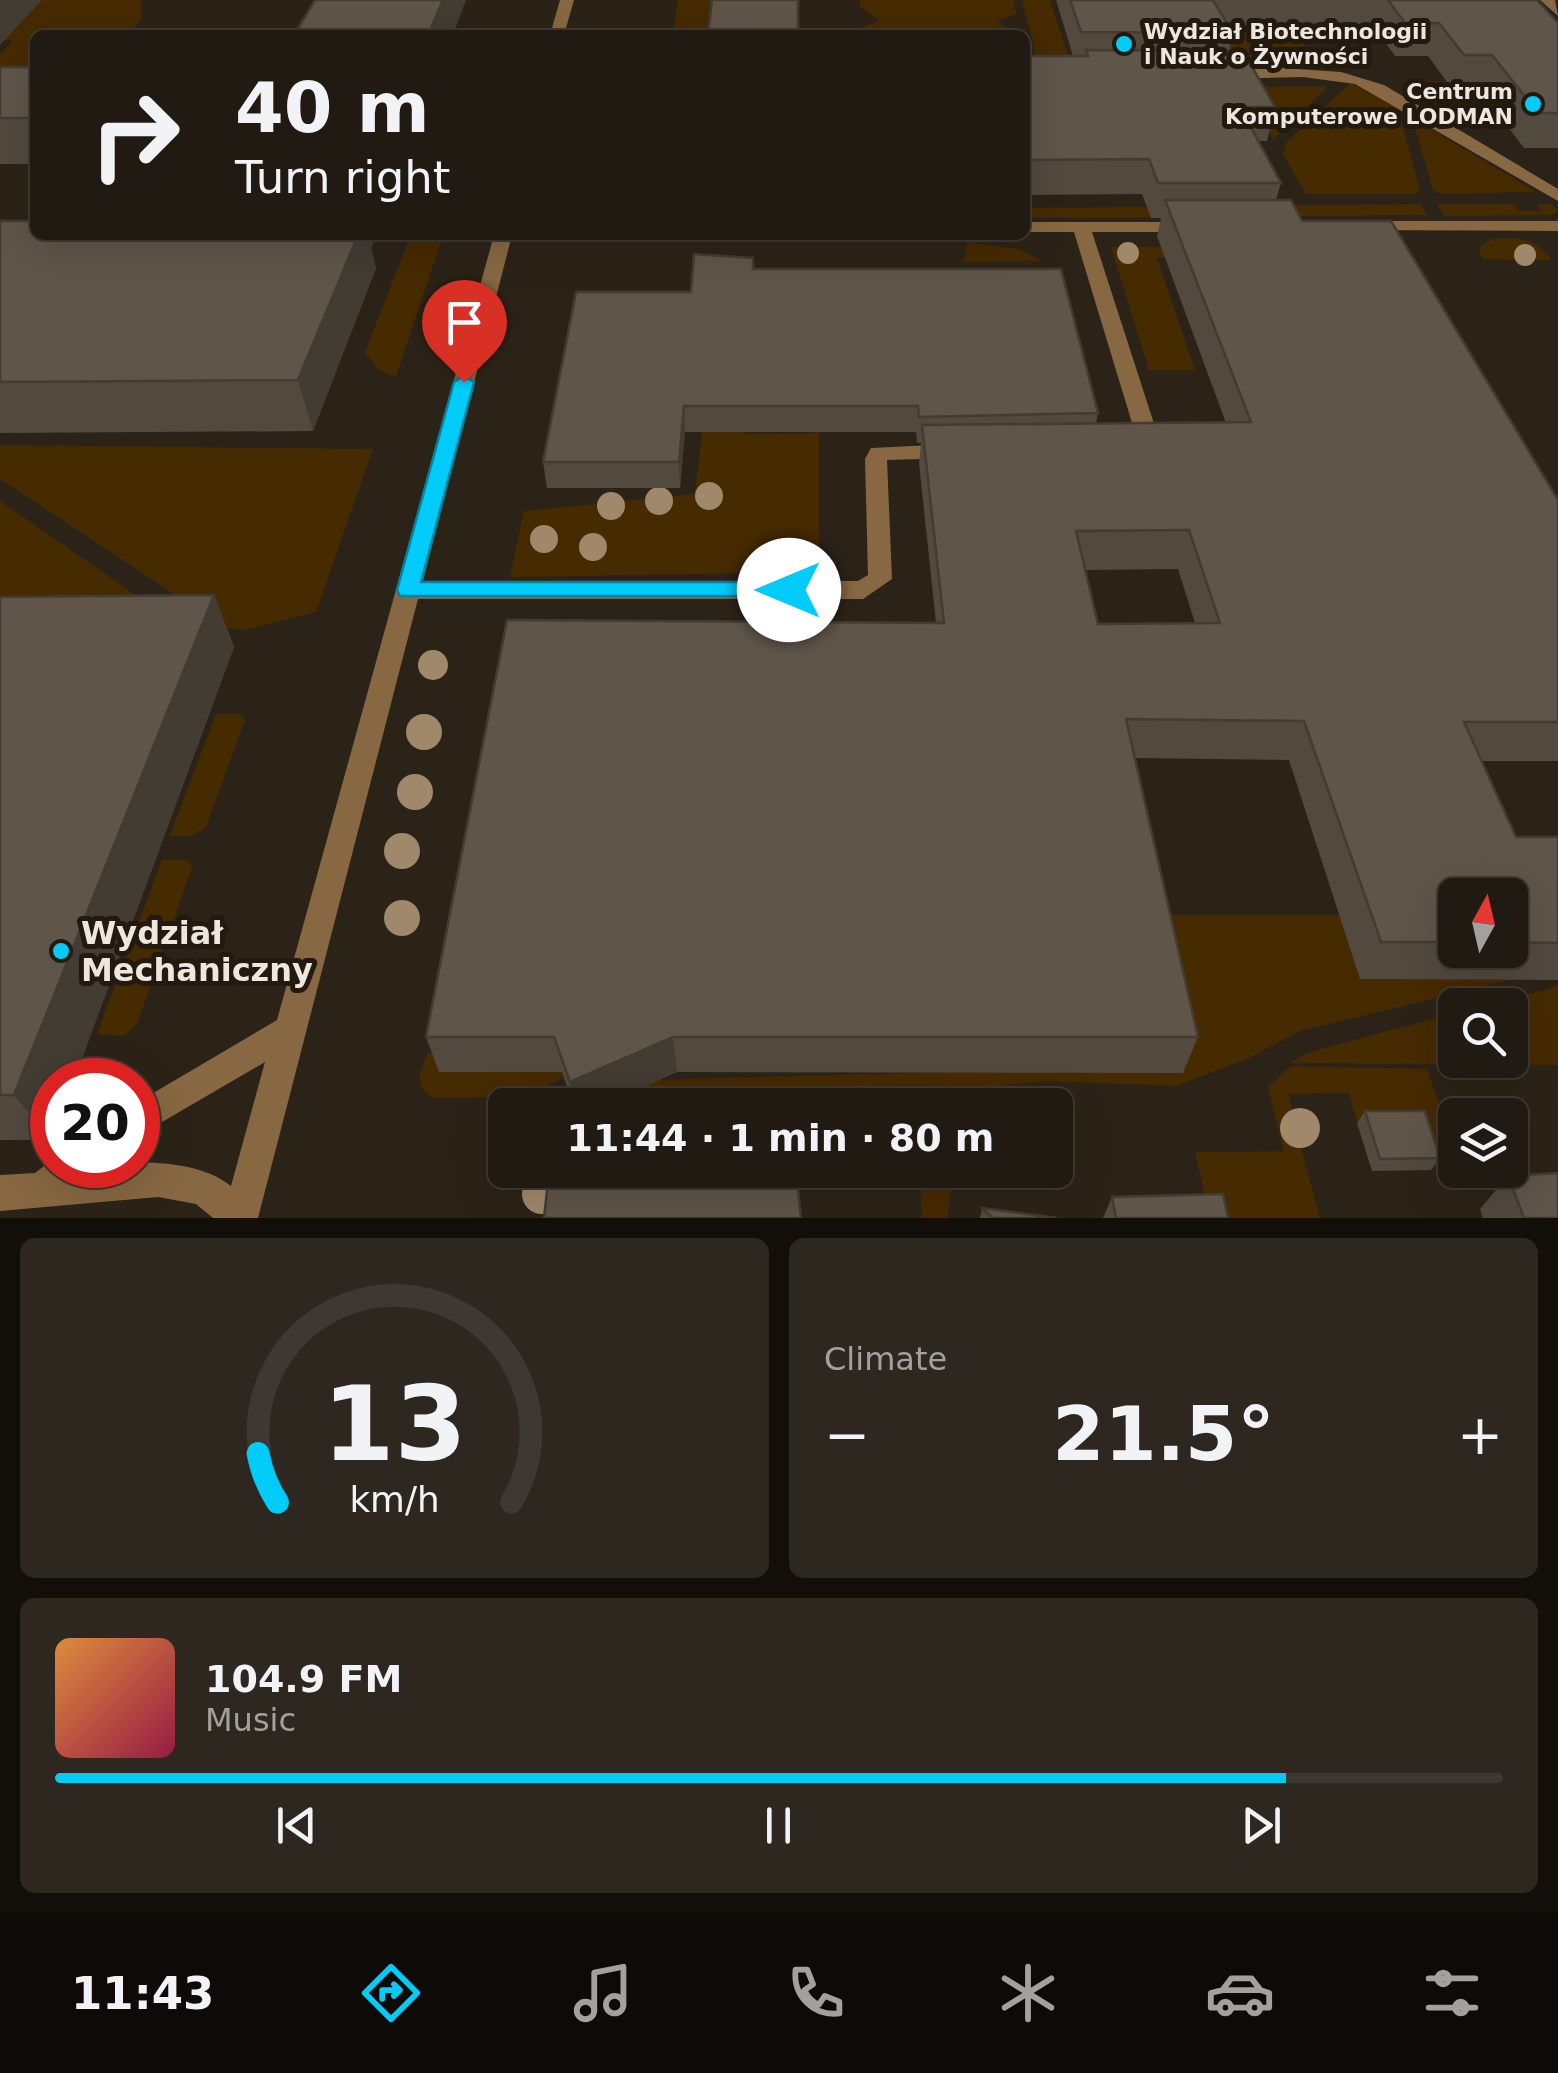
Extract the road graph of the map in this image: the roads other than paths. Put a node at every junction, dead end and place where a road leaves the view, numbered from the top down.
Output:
1 (566, 0) edge
2 (1547, 0) edge
3 (1558, 12) edge
4 (558, 30) edge
5 (1198, 74) edge
6 (1558, 196) edge
7 (1215, 226) edge
8 (1349, 226) edge
9 (1558, 226) edge
10 (1030, 227) edge
11 (1082, 227) junction
12 (502, 240) edge
13 (1112, 450) edge
14 (973, 451) edge
15 (408, 590) junction
16 (291, 1029) junction
17 (160, 1107) edge
18 (44, 1188) edge
19 (0, 1193) edge
20 (37, 1193) junction
21 (240, 1218) edge

1 - 4 street
2 - 3 street
5 - 6 street
7 - 11 street
8 - 9 street
10 - 11 street
11 - 13 street
12 - 15 street
14 - 15 street
15 - 16 street
16 - 17 street
16 - 21 street
18 - 20 street
19 - 20 street
20 - 21 street

